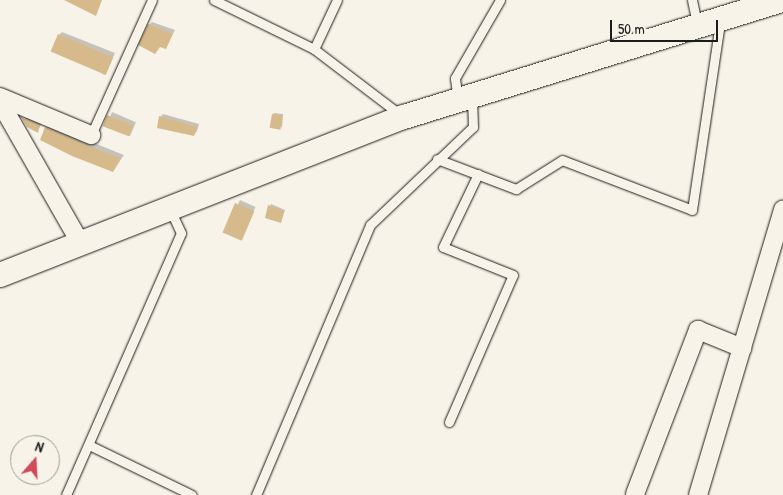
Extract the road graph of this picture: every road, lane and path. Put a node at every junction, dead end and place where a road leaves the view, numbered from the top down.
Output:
1 (152, 0) edge
2 (214, 0) edge
3 (337, 0) edge
4 (500, 0) edge
5 (692, 0) edge
6 (781, 0) edge
7 (720, 19) junction
8 (698, 26) junction
9 (314, 49) junction
10 (0, 97) edge
11 (465, 98) junction
12 (0, 102) edge
13 (404, 117) junction
14 (92, 135) joint
15 (437, 159) junction
16 (478, 174) junction
17 (169, 207) junction
18 (783, 209) edge
19 (81, 244) junction
20 (0, 275) edge
21 (742, 348) junction
22 (449, 422) dead end
23 (89, 445) junction
24 (636, 494) edge
25 (66, 495) edge
26 (192, 495) edge
27 (256, 495) edge
28 (698, 495) edge

1 - 14 lane
2 - 9 lane
3 - 9 lane
4 - 11 lane
5 - 8 lane
6 - 7 main road
7 - 8 main road
7 - 16 lane
8 - 11 main road
9 - 13 lane
10 - 14 street
11 - 13 main road
11 - 15 lane
12 - 19 street
13 - 17 main road
15 - 16 lane
15 - 27 lane
16 - 22 lane
17 - 19 main road
17 - 23 lane
18 - 21 street
19 - 20 main road
21 - 24 street
21 - 28 street
23 - 25 lane
23 - 26 lane

